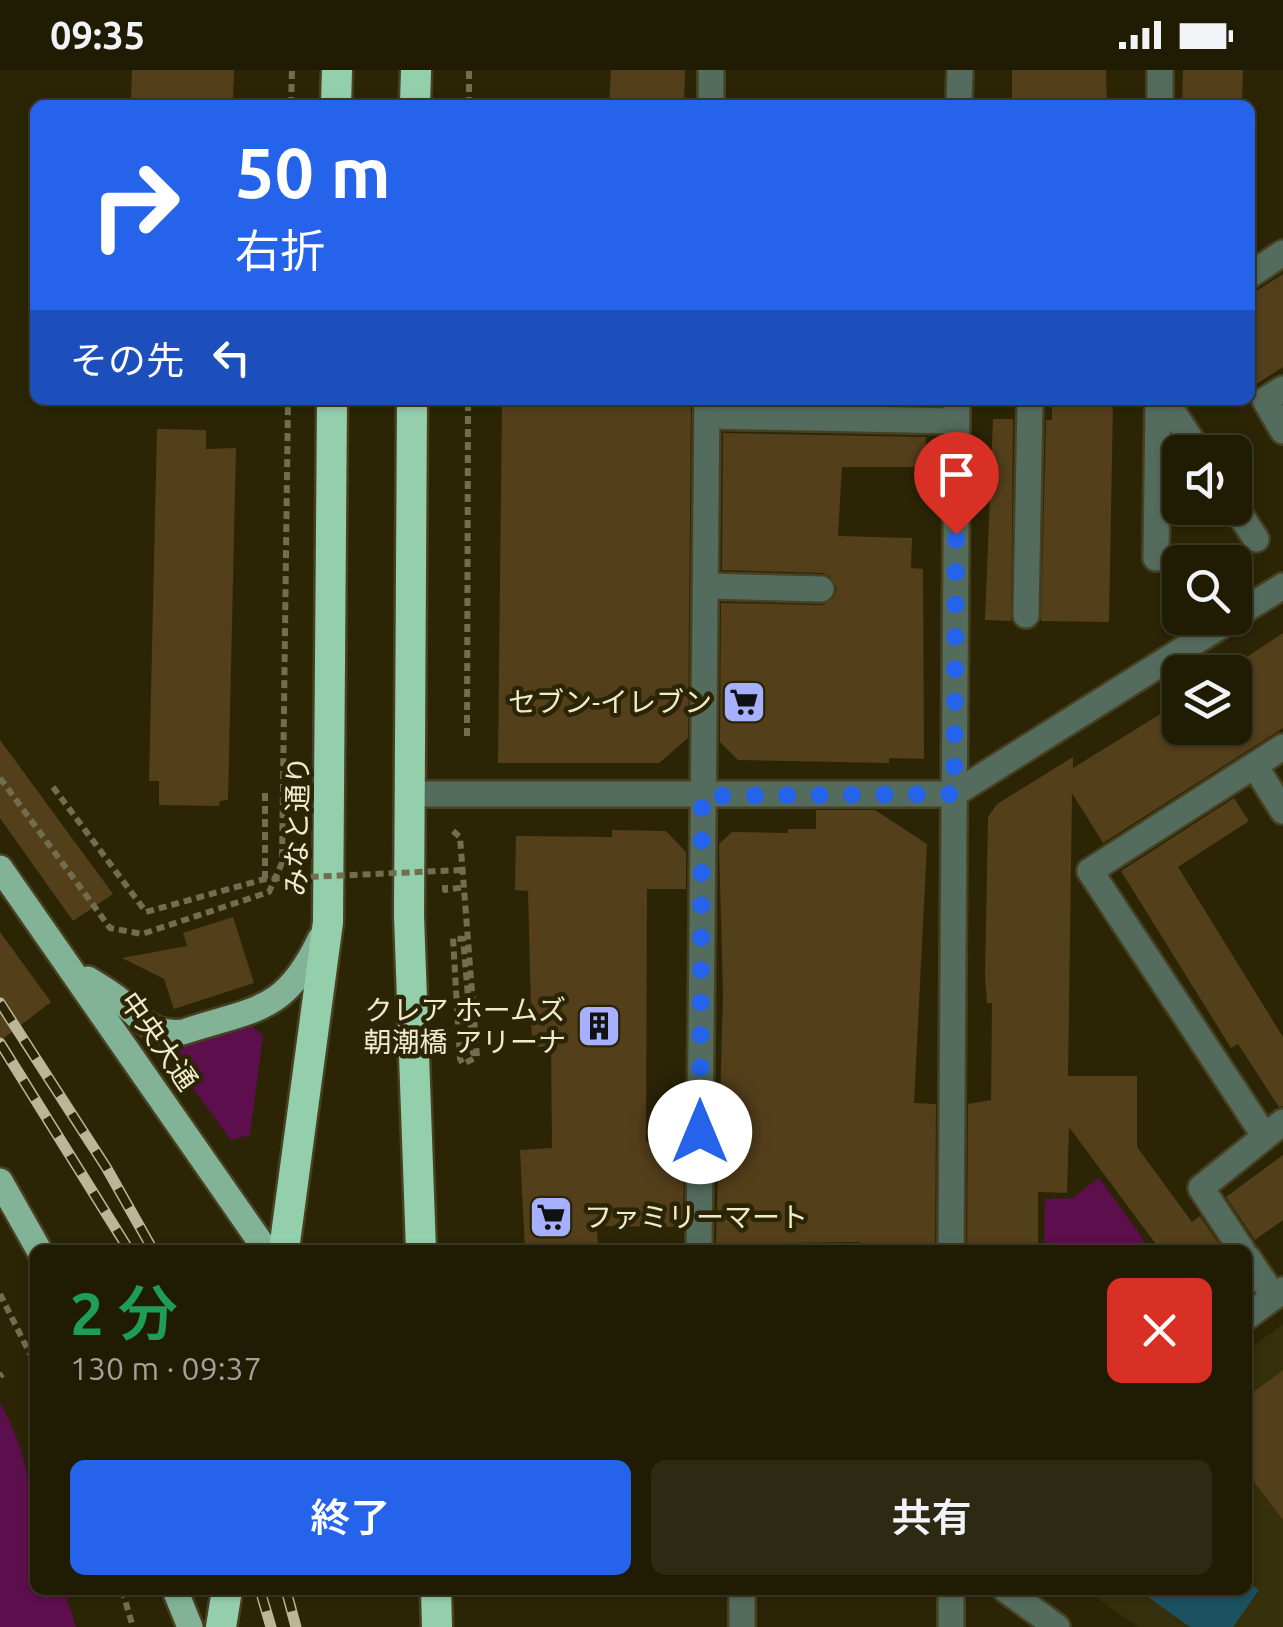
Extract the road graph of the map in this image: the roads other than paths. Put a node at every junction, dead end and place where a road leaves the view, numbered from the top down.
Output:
1 (336, 70) edge
2 (416, 70) edge
3 (711, 70) edge
4 (960, 70) edge
5 (1160, 70) edge
6 (336, 100) edge
7 (415, 100) edge
8 (711, 100) edge
9 (959, 100) edge
10 (1160, 100) edge
11 (1283, 253) edge
12 (1255, 271) edge
13 (1283, 389) edge
14 (332, 405) edge
15 (412, 405) edge
16 (1030, 405) edge
17 (1162, 405) edge
18 (1166, 405) edge
19 (707, 408) edge
20 (956, 410) edge
21 (1283, 431) edge
22 (1187, 435) edge
23 (1246, 525) edge
24 (1256, 540) dead end
25 (1156, 558) dead end
26 (706, 586) junction
27 (1283, 586) edge
28 (821, 589) dead end
29 (1252, 606) edge
30 (1026, 615) dead end
31 (1206, 635) edge
32 (1283, 748) edge
33 (1255, 766) junction
34 (408, 794) junction
35 (954, 794) junction
36 (702, 796) junction
37 (1283, 811) edge
38 (0, 868) edge
39 (328, 922) junction
40 (71, 968) junction
41 (1274, 1129) edge
42 (0, 1182) edge
43 (36, 1245) edge
44 (263, 1245) edge
45 (285, 1245) edge
46 (421, 1245) edge
47 (699, 1245) edge
48 (951, 1245) edge
49 (1239, 1245) edge
50 (1252, 1263) edge
51 (1278, 1293) edge
52 (1252, 1313) edge
53 (177, 1595) edge
54 (226, 1595) edge
55 (436, 1595) edge
56 (742, 1595) edge
57 (951, 1595) edge
58 (1013, 1595) edge
59 (190, 1627) edge
60 (221, 1627) edge
61 (437, 1627) edge
62 (742, 1627) edge
63 (951, 1627) edge
64 (1057, 1627) edge

1 - 6 highway
2 - 7 highway
3 - 8 street
4 - 9 street
5 - 10 street
11 - 12 street
13 - 21 street
14 - 39 highway, みなと通り
15 - 34 highway
16 - 30 street
17 - 25 street
18 - 22 street
19 - 20 street
19 - 26 street
20 - 35 street
23 - 24 street
26 - 28 street
26 - 36 street
27 - 29 street
31 - 35 street
32 - 33 street
33 - 37 street
33 - 41 street
34 - 36 street
34 - 46 highway
35 - 36 street
35 - 48 street
36 - 47 street
38 - 40 main road, 中央大通
39 - 40 main road
39 - 45 highway, みなと通り
40 - 44 main road, 中央大通
41 - 49 street
42 - 43 main road
50 - 51 street
51 - 52 street
53 - 59 main road
54 - 60 highway
55 - 61 highway
56 - 62 street
57 - 63 street
58 - 64 street

